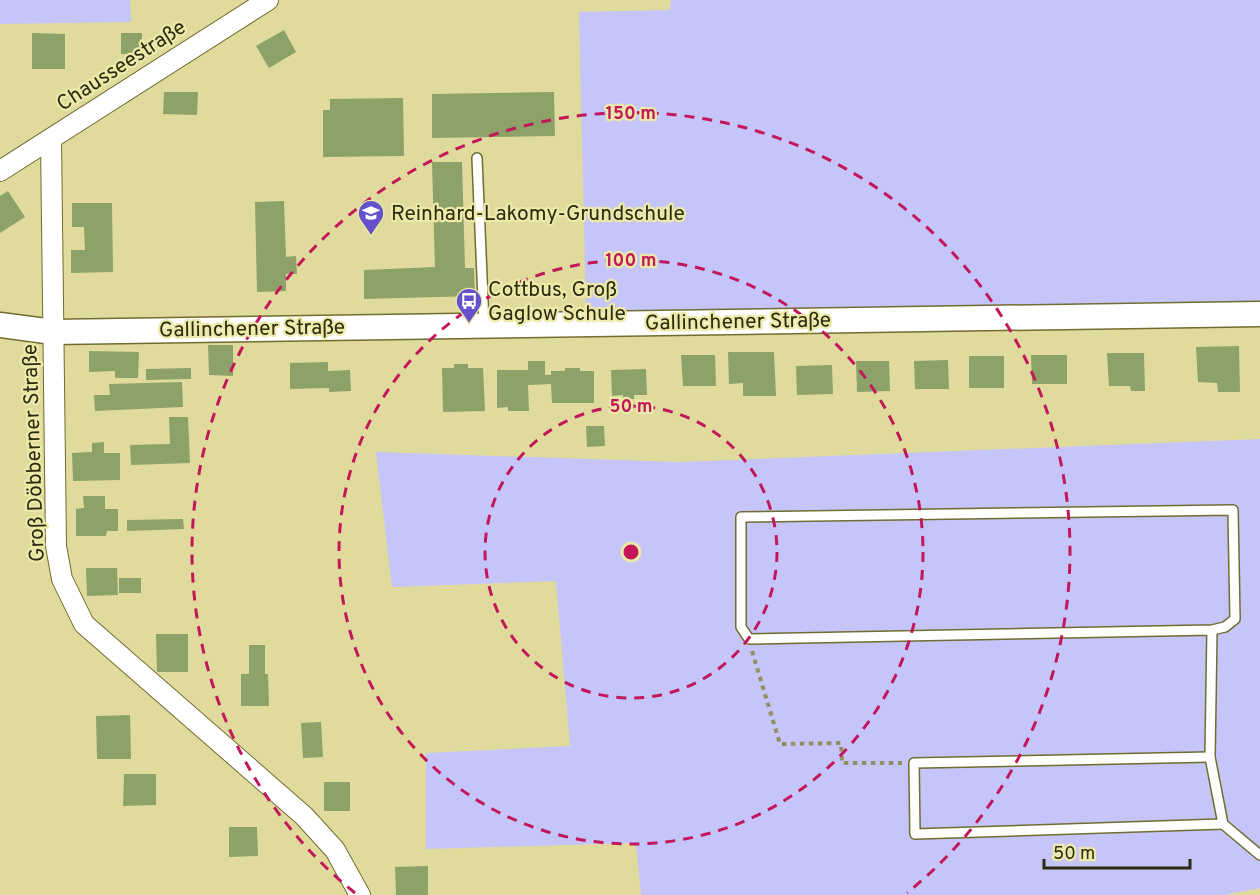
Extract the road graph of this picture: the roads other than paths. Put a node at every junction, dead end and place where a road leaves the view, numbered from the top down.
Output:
1 (268, 0) edge
2 (51, 139) junction
3 (477, 158) dead end
4 (0, 171) edge
5 (1260, 314) edge
6 (484, 324) junction
7 (0, 325) edge
8 (53, 332) junction
9 (1212, 630) junction
10 (1210, 757) junction
11 (1223, 824) junction
12 (1260, 855) edge
13 (360, 895) edge

1 - 2 street, Chausseestraße
2 - 4 street, Chausseestraße
2 - 8 street, Groß Döbberner Straße
3 - 6 lane
5 - 6 street, Gallinchener Straße
6 - 8 street, Gallinchener Straße
7 - 8 street, Gallinchener Straße
8 - 13 street, Groß Döbberner Straße
9 - 9 lane
9 - 10 lane
10 - 11 lane
10 - 11 lane
11 - 12 lane

